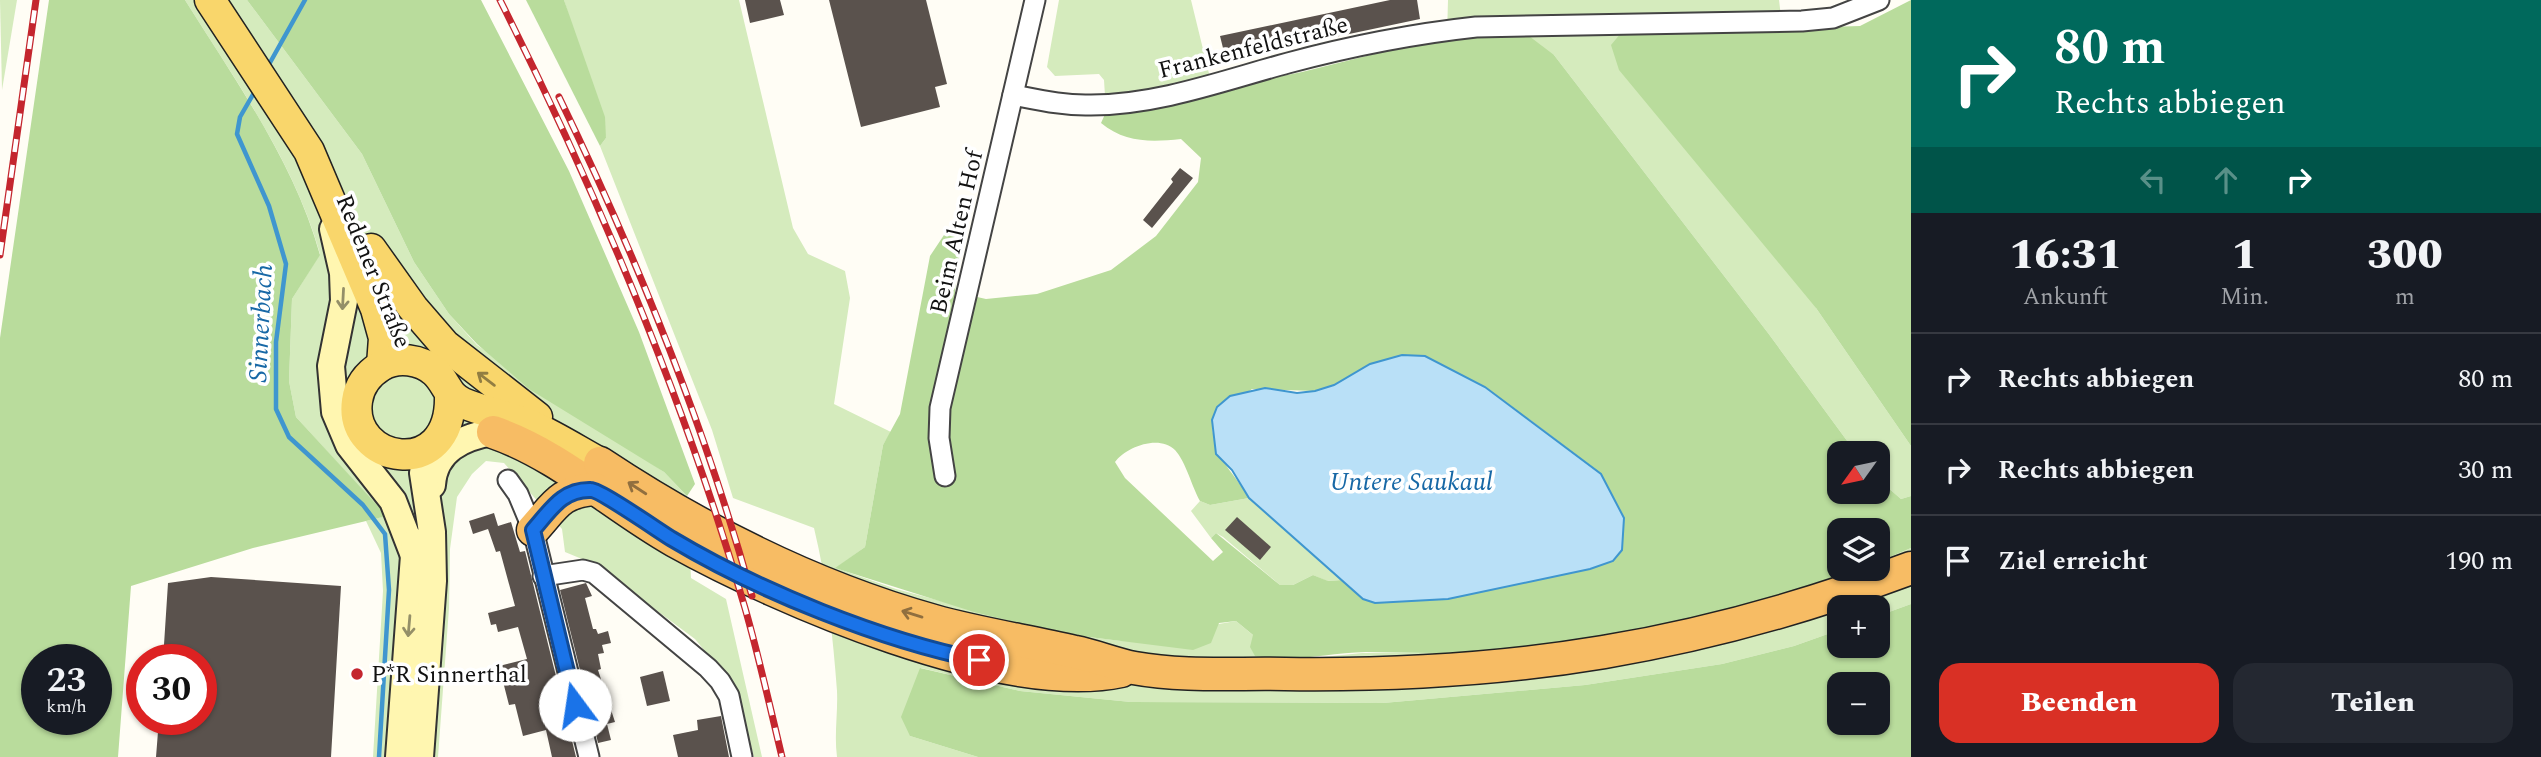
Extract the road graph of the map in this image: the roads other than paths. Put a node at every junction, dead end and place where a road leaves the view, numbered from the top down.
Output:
1 (210, 0) edge
2 (1035, 0) edge
3 (1880, 0) edge
4 (1013, 95) junction
5 (309, 151) junction
6 (321, 185) junction
7 (371, 249) junction
8 (412, 360) junction
9 (382, 365) junction
10 (450, 396) junction
11 (493, 432) junction
12 (423, 446) junction
13 (557, 463) junction
14 (597, 476) junction
15 (945, 476) dead end
16 (508, 480) dead end
17 (558, 500) junction
18 (533, 530) junction
19 (432, 532) junction
20 (415, 558) junction
21 (1911, 568) edge
22 (543, 576) junction
23 (399, 757) edge
24 (420, 757) edge
25 (589, 757) edge
26 (741, 757) edge

1 - 5 main road, Redener Straße
2 - 4 street, Beim Alten Hof
3 - 4 street, Frankenfeldstraße
4 - 15 street, Beim Alten Hof
5 - 6 main road, Redener Straße
5 - 7 main road, Redener Straße
6 - 9 main road, Redener Straße
6 -> 20 main road
7 - 8 main road, Redener Straße
14 -> 7 main road
8 - 9 main road
8 - 10 main road
9 - 12 main road
10 - 12 main road
10 - 14 main road
11 - 12 main road
11 - 13 highway
11 - 19 main road
12 - 19 main road
12 - 20 main road
13 - 14 highway
13 - 17 highway
14 - 17 highway
14 - 21 highway
16 - 18 street
17 - 18 highway
18 - 22 street
19 - 24 main road
20 -> 23 main road
22 - 25 street
22 - 26 street

